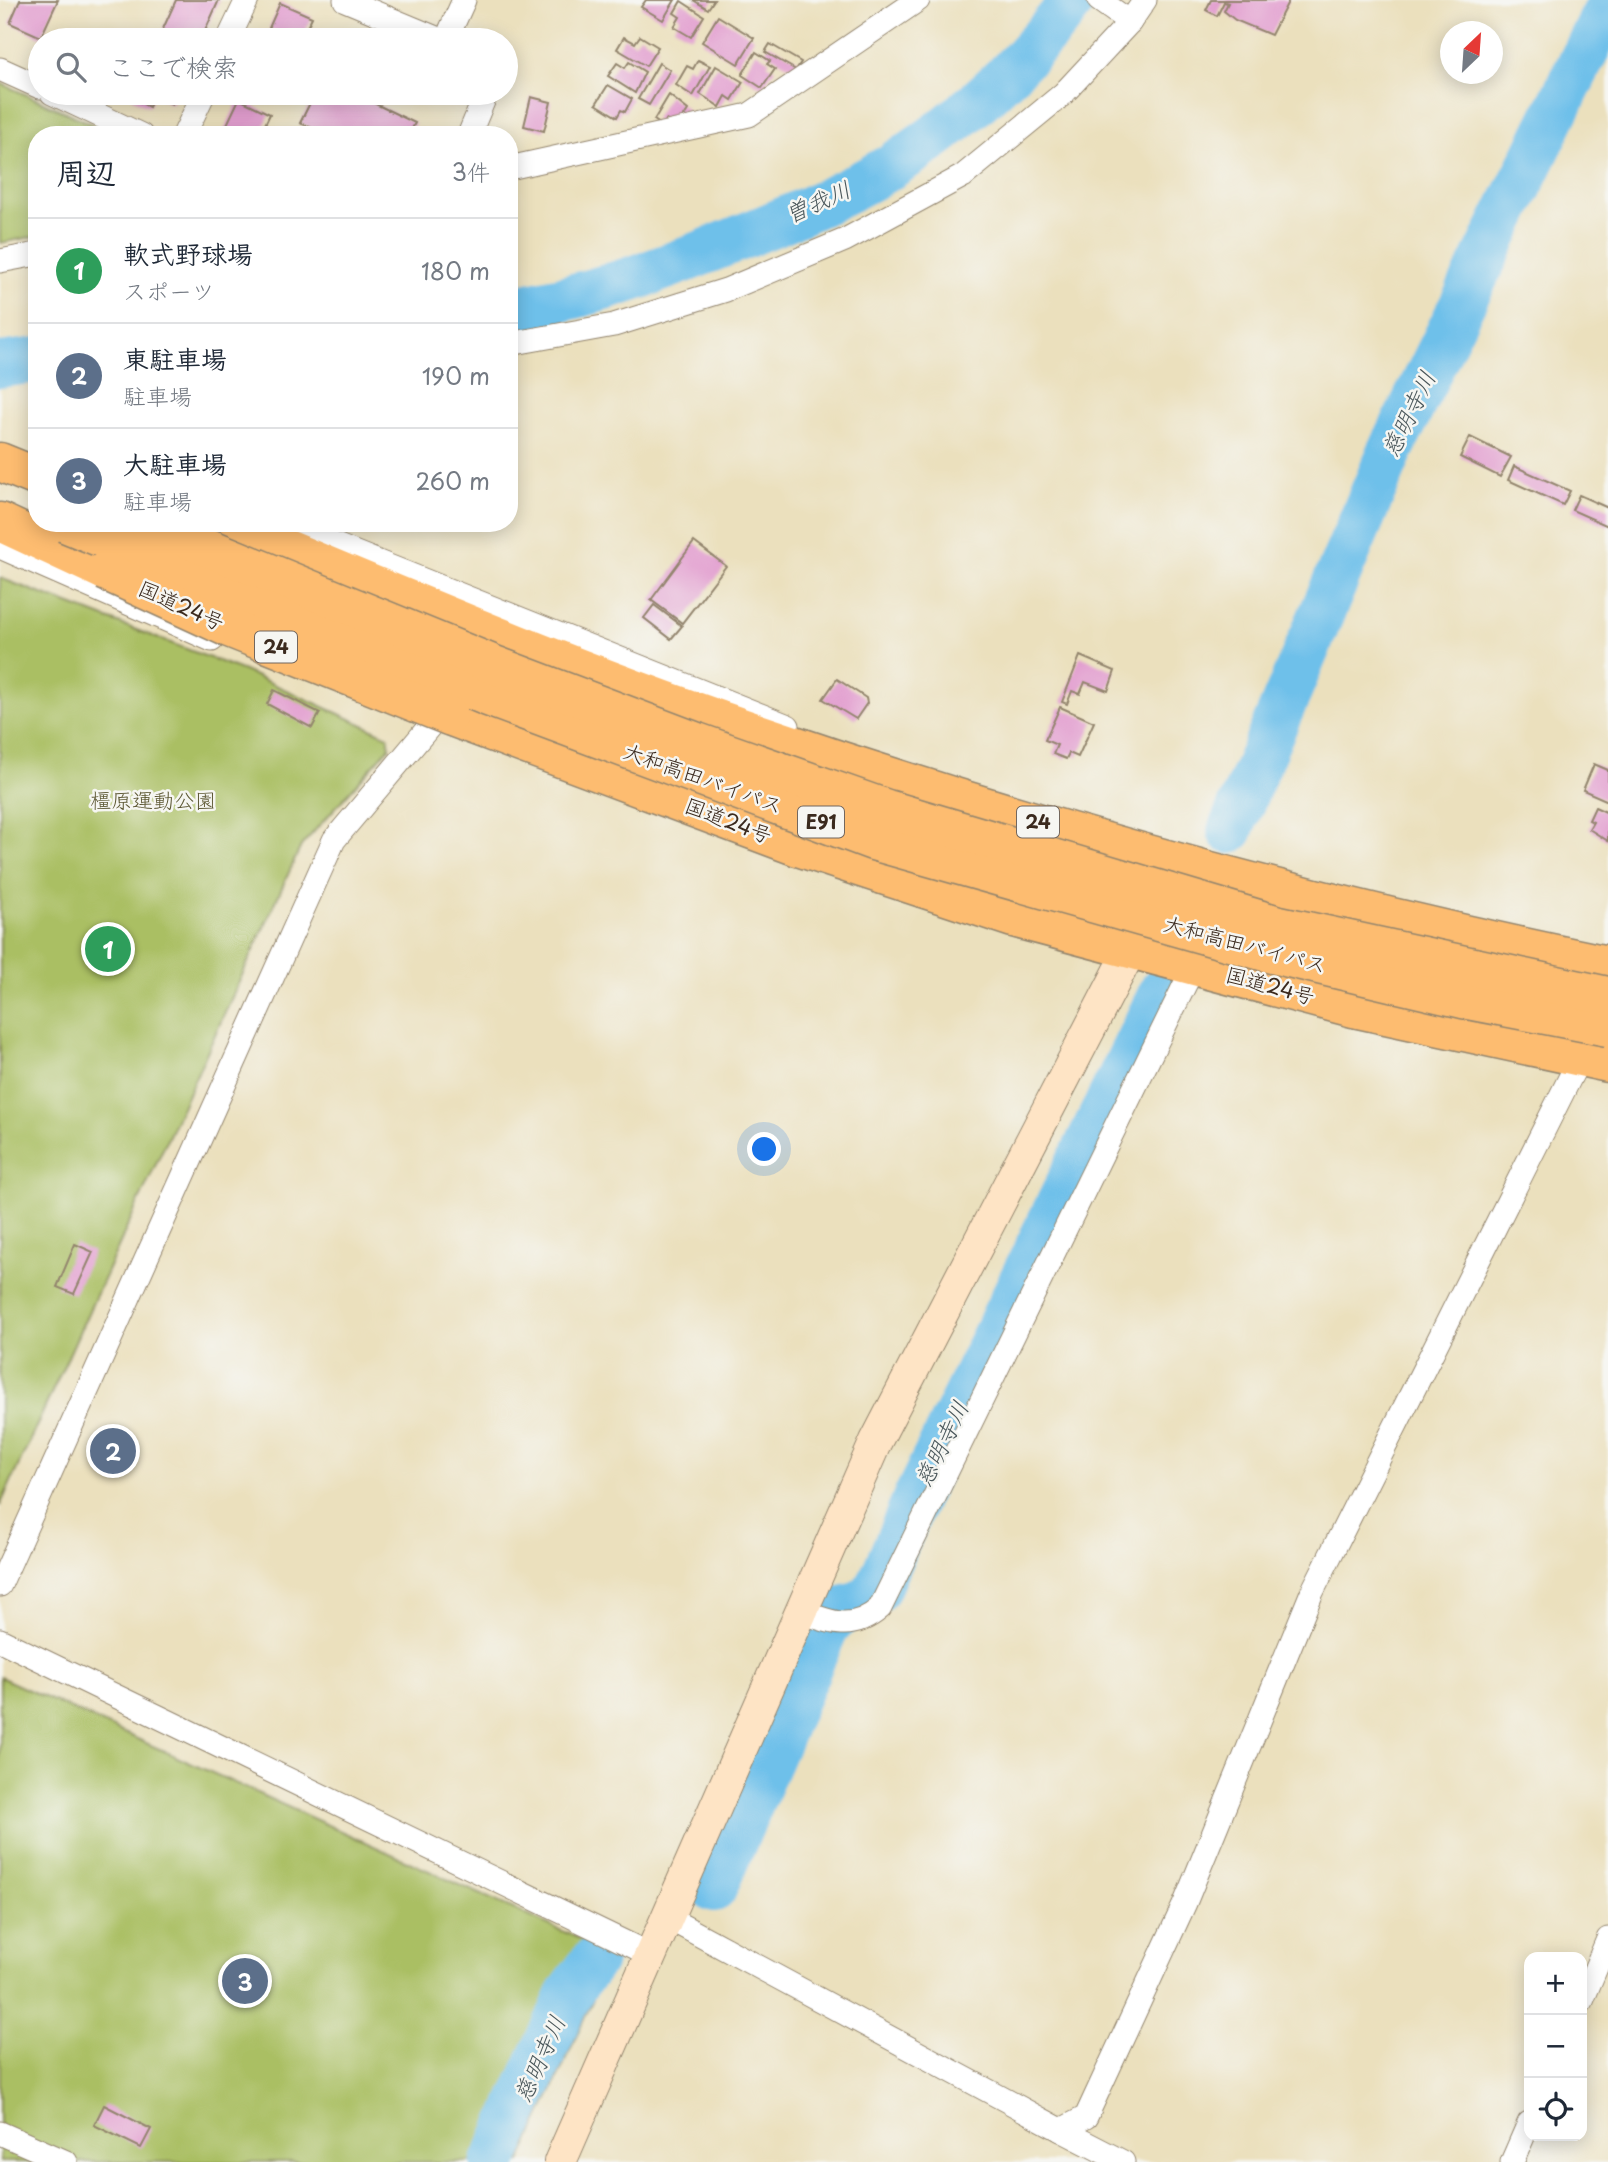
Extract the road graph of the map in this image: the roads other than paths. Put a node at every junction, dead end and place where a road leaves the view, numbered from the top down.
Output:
1 (247, 0) edge
2 (345, 0) edge
3 (464, 0) edge
4 (918, 0) edge
5 (1099, 0) edge
6 (1145, 0) edge
7 (1130, 22) junction
8 (234, 28) edge
9 (414, 28) edge
10 (449, 28) edge
11 (0, 69) edge
12 (28, 82) edge
13 (77, 105) edge
14 (198, 105) edge
15 (482, 105) edge
16 (122, 126) edge
17 (188, 126) edge
18 (473, 126) edge
19 (518, 166) edge
20 (28, 256) edge
21 (0, 261) edge
22 (518, 342) edge
23 (0, 440) edge
24 (28, 449) edge
25 (0, 462) edge
26 (28, 473) edge
27 (0, 496) edge
28 (28, 508) edge
29 (0, 522) edge
30 (87, 532) edge
31 (162, 532) edge
32 (170, 532) edge
33 (246, 532) edge
34 (304, 532) edge
35 (0, 547) edge
36 (102, 592) junction
37 (439, 722) junction
38 (945, 795) junction
39 (1130, 951) junction
40 (1608, 965) edge
41 (1194, 966) junction
42 (1608, 998) edge
43 (1608, 1027) edge
44 (1594, 1061) edge
45 (0, 1586) edge
46 (821, 1619) junction
47 (0, 1640) edge
48 (668, 1918) junction
49 (1608, 1939) edge
50 (651, 1955) junction
51 (1587, 1989) edge
52 (1061, 2130) junction
53 (0, 2133) edge
54 (1524, 2134) edge
55 (66, 2162) edge
56 (559, 2162) edge
57 (1123, 2162) edge
58 (1512, 2162) edge

1 - 8 street
2 - 9 street
3 - 10 street
4 - 19 street
5 - 7 street
6 - 7 street
7 - 22 street
11 - 12 street
13 - 16 street
14 - 17 street
15 - 18 street
20 - 21 street
23 - 24 highway
25 - 26 highway
27 - 28 highway
29 - 37 highway, 国道24号 / 24, bridge
30 - 43 highway, 大和高田バイパス / E91, bridge
31 - 36 street
32 - 42 highway, 大和高田バイパス / E91, bridge
33 - 38 highway, 24
34 - 38 street
35 - 36 street
36 - 37 street
37 - 39 highway, 国道24号 / 24
37 - 45 street
38 - 40 highway, 24
39 - 41 highway, 国道24号 / 24
39 - 46 street
41 - 44 highway, 国道24号 / 24
41 - 46 street
42 - 44 street
44 - 52 street
46 - 48 street
47 - 50 street
48 - 50 street
48 - 52 street
49 - 51 street
50 - 56 street
52 - 57 street
53 - 55 street
54 - 58 street

